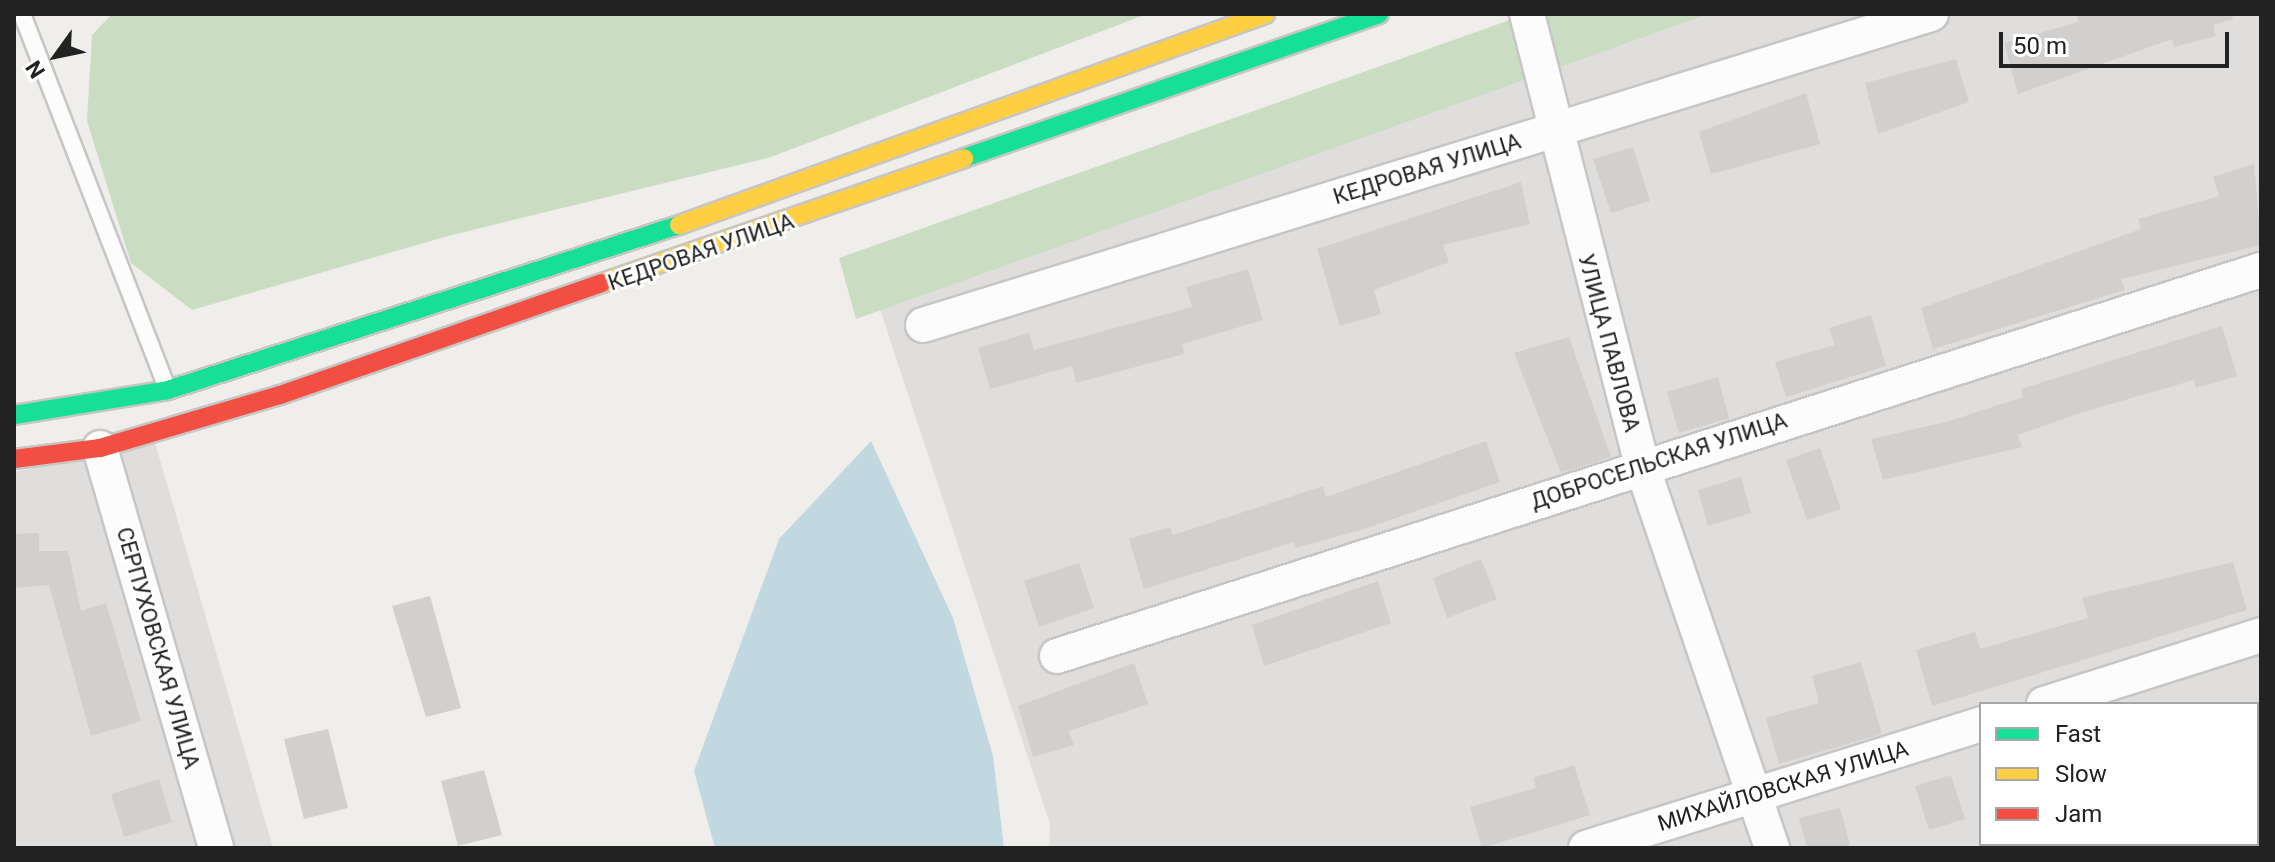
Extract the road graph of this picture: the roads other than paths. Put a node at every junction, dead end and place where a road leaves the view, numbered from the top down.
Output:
1 (22, 14) edge
2 (1265, 14) edge
3 (1379, 14) edge
4 (1527, 14) edge
5 (1931, 14) edge
6 (1553, 130) junction
7 (2261, 270) edge
8 (923, 325) dead end
9 (168, 390) junction
10 (14, 415) edge
11 (180, 428) junction
12 (100, 448) junction
13 (14, 459) edge
14 (1642, 466) junction
15 (2261, 635) edge
16 (1057, 656) dead end
17 (2050, 702) edge
18 (1979, 725) edge
19 (1756, 795) junction
20 (216, 848) edge
21 (1586, 848) edge
22 (1772, 848) edge

1 - 9 lane
2 - 9 main road, КЕДРОВАЯ УЛИЦА
3 - 11 main road, КЕДРОВАЯ УЛИЦА
4 - 6 street, УЛИЦА ПАВЛОВА
5 - 6 street, КЕДРОВАЯ УЛИЦА
6 - 8 street, КЕДРОВАЯ УЛИЦА
6 - 14 street, УЛИЦА ПАВЛОВА
7 - 14 street, ДОБРОСЕЛЬСКАЯ УЛИЦА
9 - 10 main road, КЕДРОВАЯ УЛИЦА
9 - 11 lane
11 - 12 main road, КЕДРОВАЯ УЛИЦА
12 - 13 main road, КЕДРОВАЯ УЛИЦА
12 - 20 street, СЕРПУХОВСКАЯ УЛИЦА
14 - 16 street, ДОБРОСЕЛЬСКАЯ УЛИЦА
14 - 19 street, УЛИЦА ПАВЛОВА
15 - 17 street
18 - 19 street, МИХАЙЛОВСКАЯ УЛИЦА
19 - 21 street, МИХАЙЛОВСКАЯ УЛИЦА
19 - 22 street, УЛИЦА ПАВЛОВА

